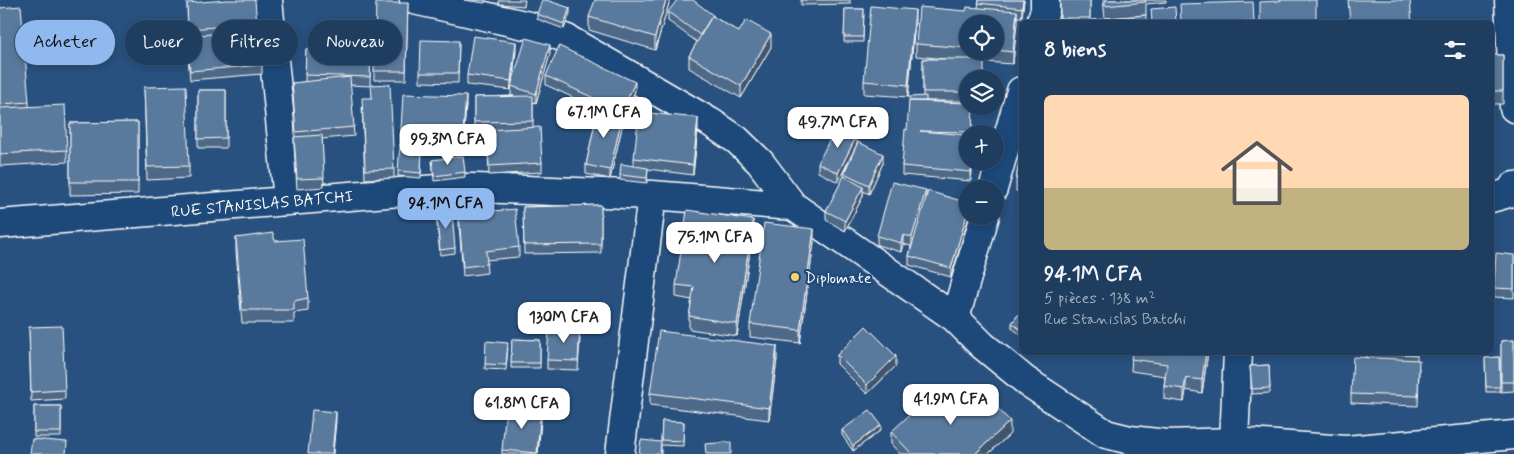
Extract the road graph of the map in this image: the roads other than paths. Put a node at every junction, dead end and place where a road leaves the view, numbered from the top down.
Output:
1 (268, 0) edge
2 (414, 0) edge
3 (1045, 0) edge
4 (1509, 0) edge
5 (1042, 20) edge
6 (1019, 98) edge
7 (1514, 108) edge
8 (996, 180) edge
9 (1514, 186) edge
10 (652, 195) junction
11 (1494, 197) edge
12 (288, 200) junction
13 (793, 206) junction
14 (0, 224) edge
15 (982, 225) edge
16 (955, 318) junction
17 (1238, 355) edge
18 (1514, 435) edge
19 (1234, 442) junction
20 (1444, 448) edge
21 (620, 454) edge

1 - 12 street
2 - 13 street
3 - 5 street
4 - 7 street
6 - 8 street
9 - 11 street
10 - 12 street, RUE STANISLAS BATCHI
10 - 13 street, RUE STANISLAS BATCHI
10 - 21 street
12 - 14 street, RUE STANISLAS BATCHI
13 - 16 street
15 - 16 street
16 - 19 street
17 - 19 street
18 - 20 street
19 - 20 street

